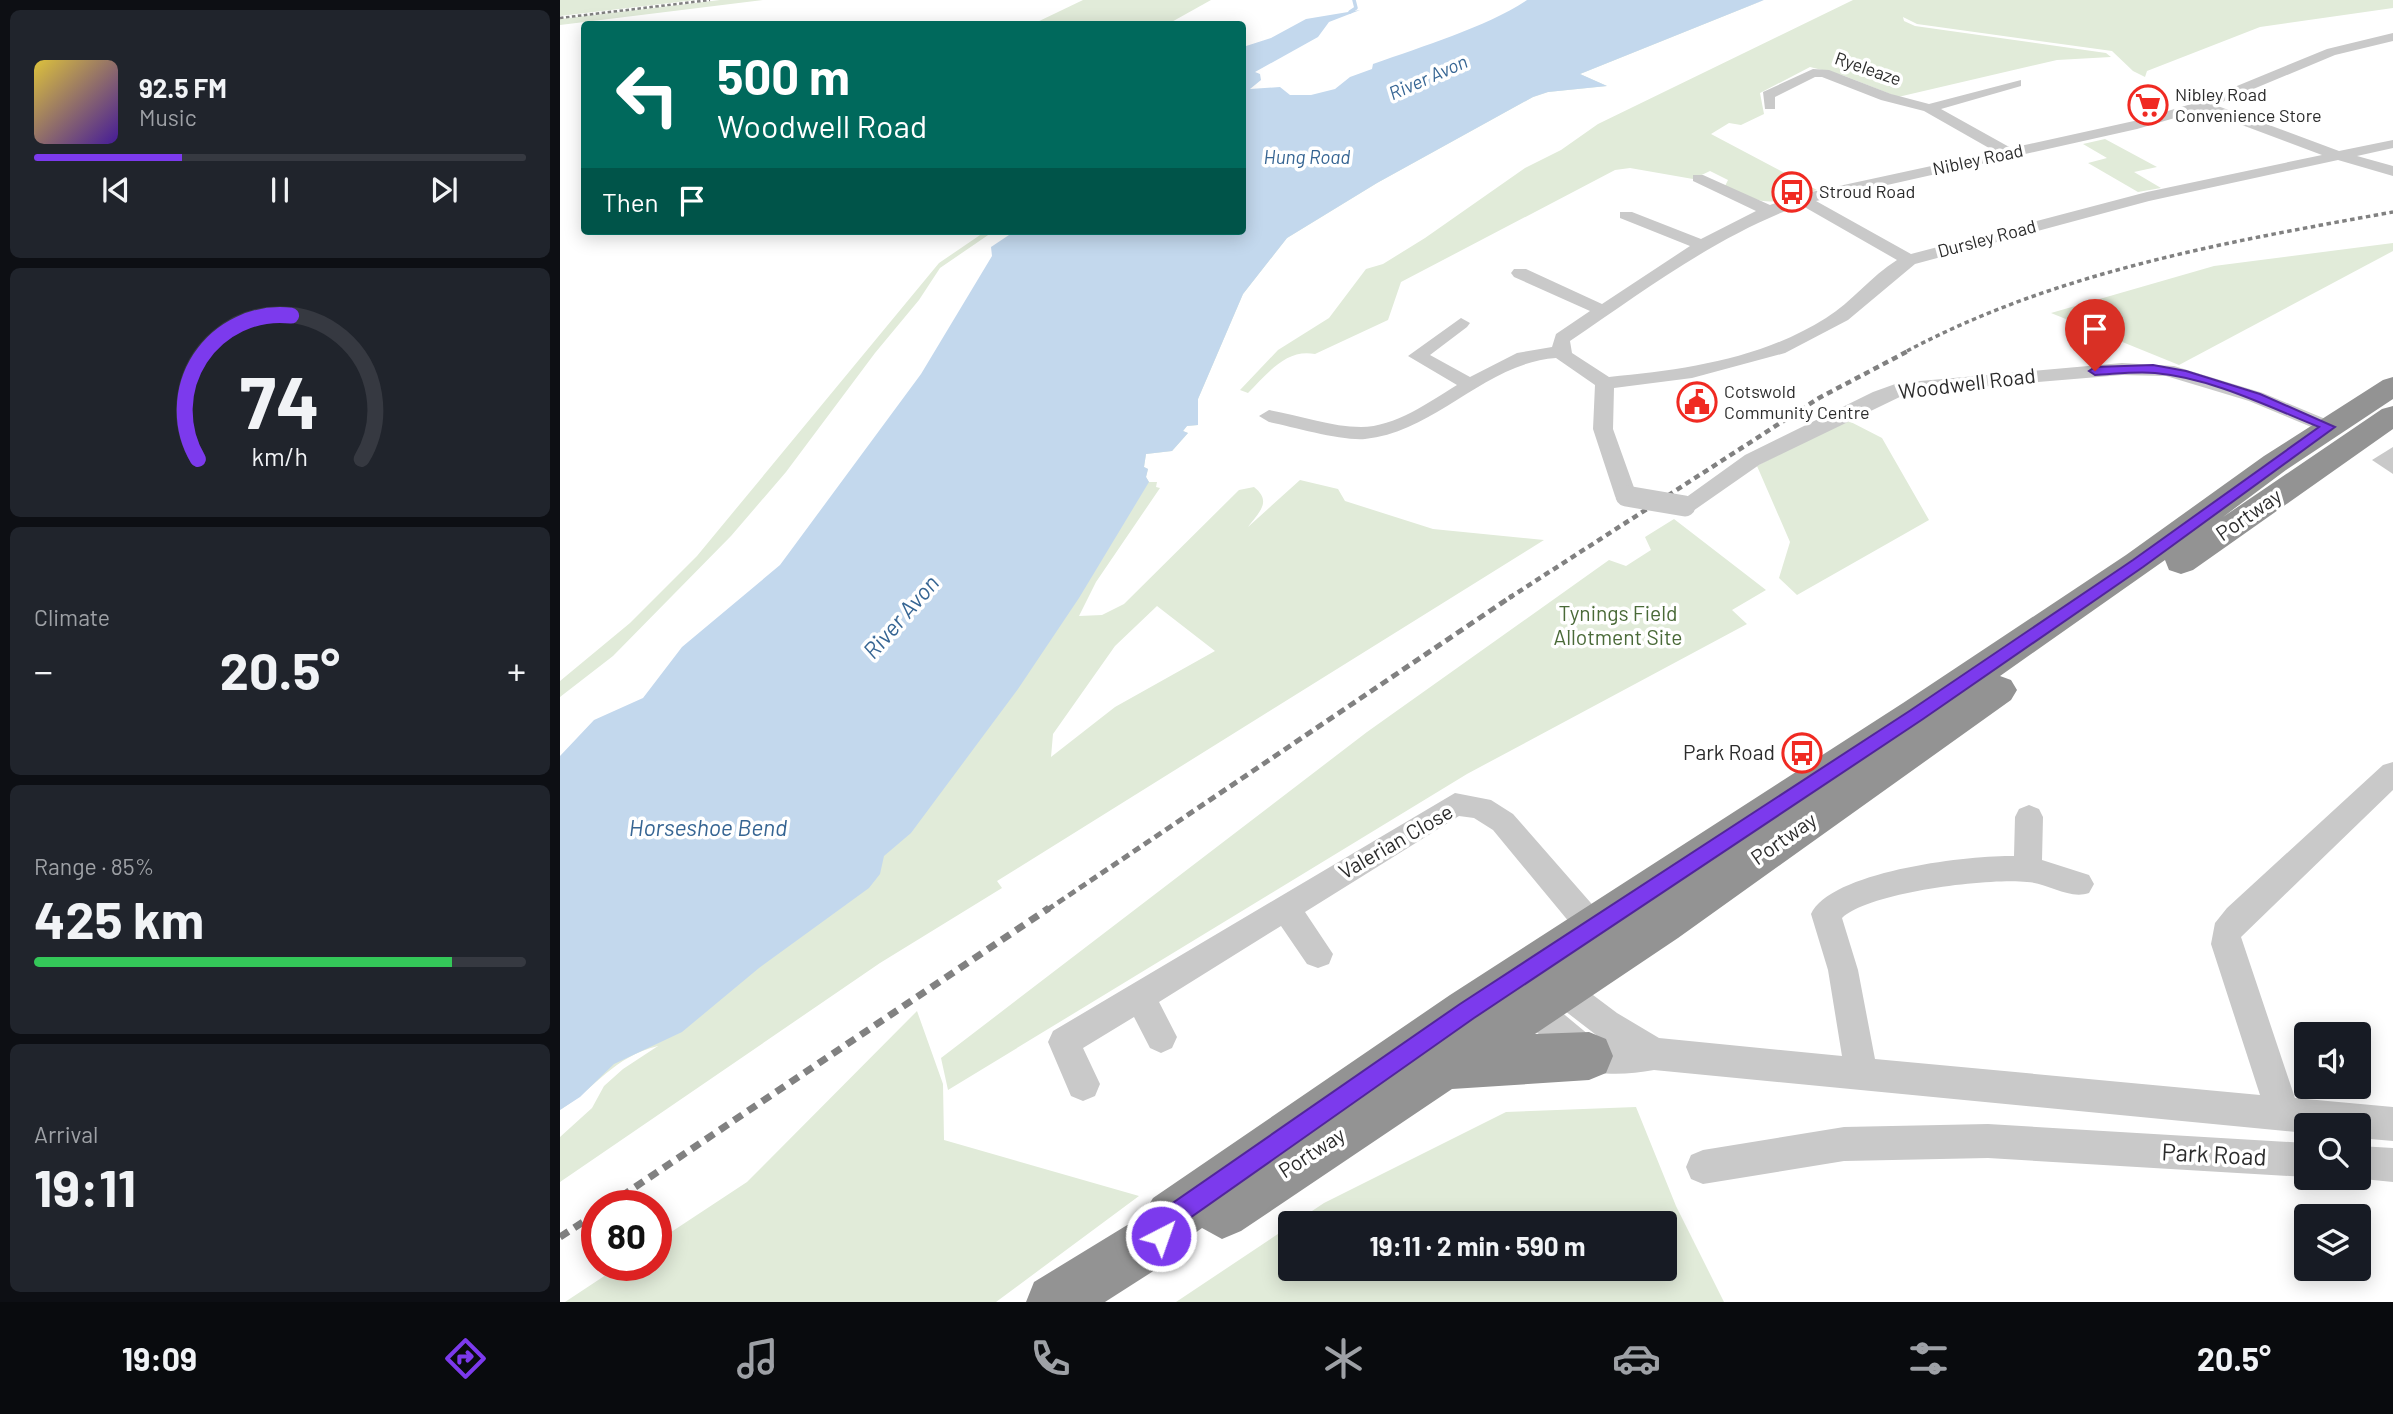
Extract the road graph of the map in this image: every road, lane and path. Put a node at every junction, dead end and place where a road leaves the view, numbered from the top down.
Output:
1 (2393, 37) edge
2 (2016, 83) dead end
3 (1770, 106) dead end
4 (2203, 106) junction
5 (1929, 108) junction
6 (2393, 144) edge
7 (2009, 153) junction
8 (2336, 155) junction
9 (2393, 171) edge
10 (1698, 178) dead end
11 (1802, 199) junction
12 (1769, 211) junction
13 (1626, 215) dead end
14 (1702, 245) junction
15 (1909, 260) junction
16 (1520, 274) dead end
17 (1604, 311) junction
18 (1461, 323) dead end
19 (1561, 352) junction
20 (1605, 383) junction
21 (1471, 385) junction
22 (2393, 386) edge
23 (2393, 415) edge
24 (1269, 416) dead end
25 (2328, 427) junction
26 (2393, 773) edge
27 (2029, 817) dead end
28 (2028, 869) junction
29 (2079, 884) dead end
30 (1285, 908) junction
31 (1604, 942) junction
32 (1318, 954) dead end
33 (1534, 988) junction
34 (1139, 996) junction
35 (1161, 1037) dead end
36 (1654, 1054) junction
37 (1589, 1056) junction
38 (1443, 1069) junction
39 (1861, 1073) junction
40 (1083, 1084) dead end
41 (2283, 1113) junction
42 (2393, 1124) edge
43 (2294, 1159) edge
44 (2371, 1164) edge
45 (2393, 1165) edge
46 (1703, 1167) dead end
47 (1161, 1236) junction
48 (1054, 1302) edge

1 - 4 street, Nibley Road
2 - 5 street
3 - 5 street, Ryeleaze
4 - 7 street, Nibley Road
4 - 8 street
5 - 7 street
6 - 8 street, Dursley Road
7 - 11 street, Nibley Road
8 - 9 street
8 - 15 street, Dursley Road
10 - 12 street
11 - 12 street, Nibley Road
11 - 15 street
12 - 14 street, Nibley Road
13 - 14 street
14 - 17 street, Nibley Road
15 - 20 street, Dursley Road
16 - 17 street
17 - 19 street, Nibley Road
18 - 21 street
19 - 20 street
19 - 21 street
20 - 25 street, Woodwell Road, bridge
21 - 24 street
22 - 25 highway, Portway
23 - 31 highway, Portway
25 - 31 highway, Portway
26 - 41 street
27 - 28 street
28 - 29 street
28 - 39 street
30 - 31 street, Valerian Close
30 - 32 street
30 - 34 street, Valerian Close
31 - 33 highway, Portway
33 - 36 street, Park Road
33 - 37 street
33 - 38 highway, Portway
33 - 47 highway, Portway
34 - 35 street
34 - 40 street, Valerian Close
36 - 37 street, Park Road
36 - 39 street, Park Road
37 - 38 highway
38 - 47 highway, Portway
39 - 41 street, Park Road
41 - 42 street, Park Road
43 - 46 street, Park Road
44 - 45 street
47 - 48 highway, Portway

